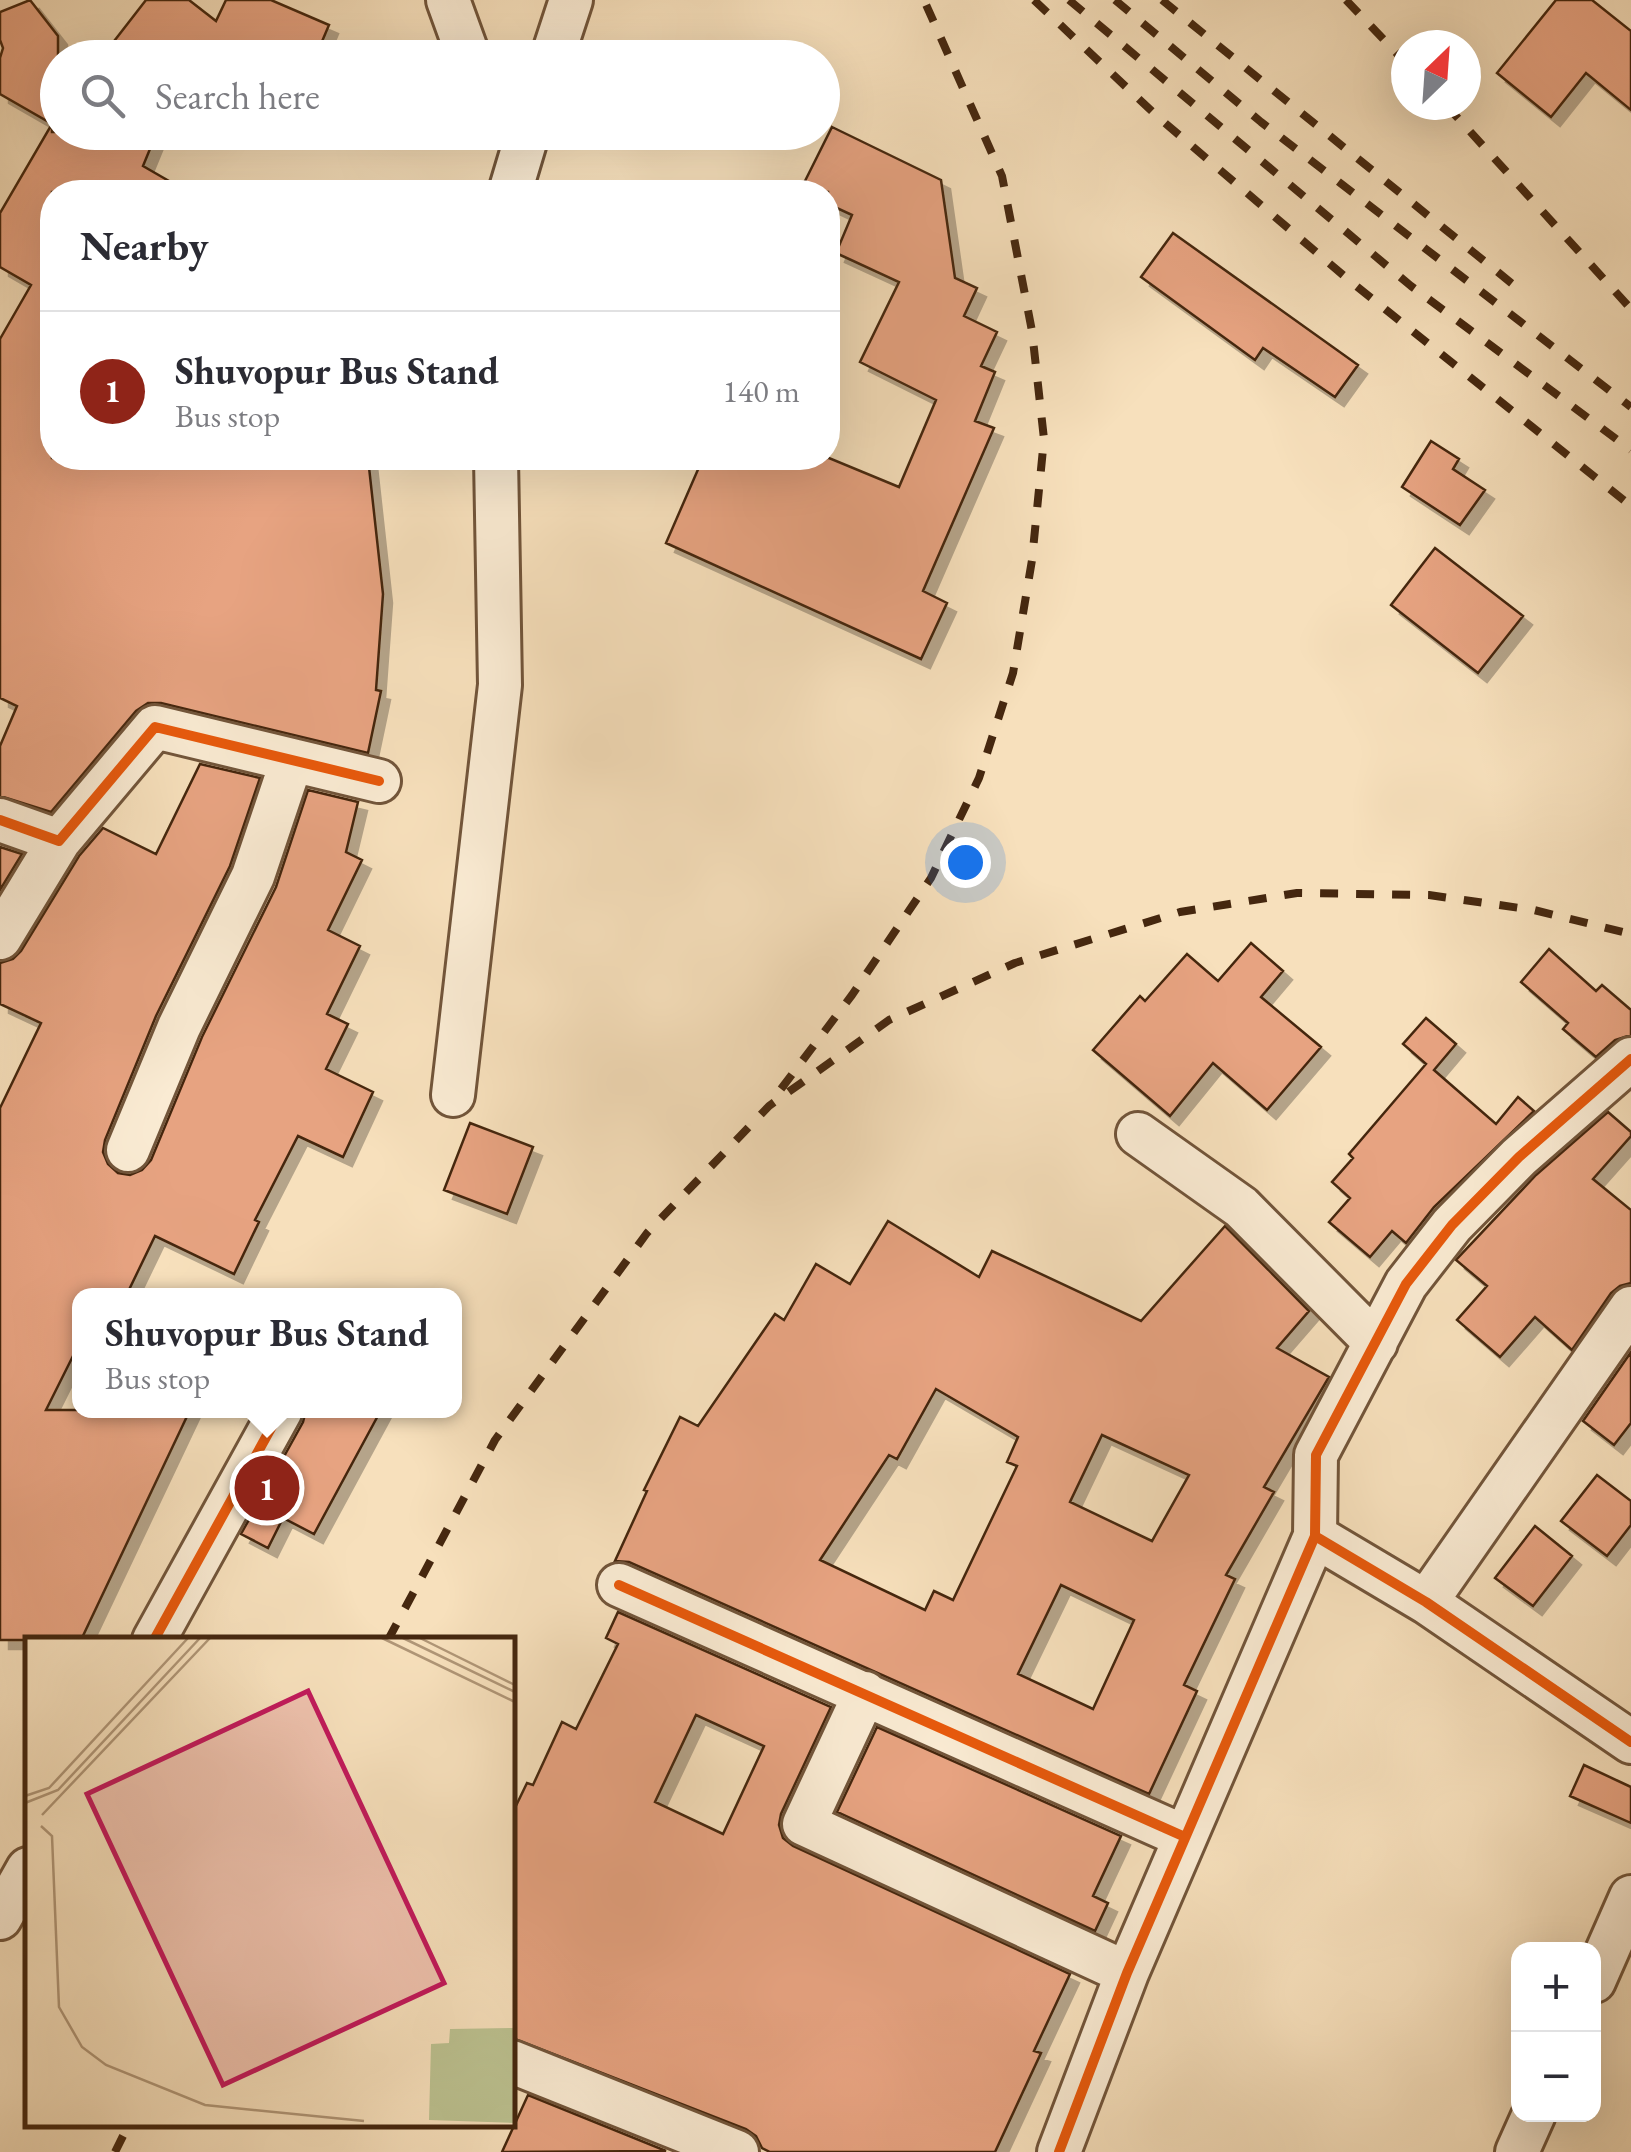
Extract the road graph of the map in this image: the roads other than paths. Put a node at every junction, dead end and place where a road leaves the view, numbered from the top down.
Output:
1 (448, 0) edge
2 (572, 0) edge
3 (462, 40) edge
4 (558, 40) edge
5 (500, 150) edge
6 (522, 150) edge
7 (509, 180) edge
8 (513, 180) edge
9 (496, 470) edge
10 (292, 760) junction
11 (379, 780) dead end
12 (0, 820) edge
13 (59, 841) junction
14 (0, 938) edge
15 (1631, 1059) edge
16 (453, 1095) dead end
17 (1138, 1134) dead end
18 (128, 1150) dead end
19 (1631, 1308) edge
20 (1376, 1343) junction
21 (277, 1418) edge
22 (1314, 1536) junction
23 (619, 1585) dead end
24 (1426, 1602) junction
25 (156, 1637) edge
26 (866, 1692) junction
27 (1631, 1742) edge
28 (1184, 1837) junction
29 (25, 1874) edge
30 (1631, 1897) edge
31 (0, 1918) edge
32 (1601, 1965) edge
33 (1128, 1973) junction
34 (515, 2063) edge
35 (1530, 2122) edge
36 (738, 2152) edge
37 (1059, 2152) edge
38 (1517, 2152) edge

1 - 3 street
2 - 4 street
5 - 7 street
6 - 8 street
9 - 16 street
10 - 11 street
10 - 13 street
10 - 18 street
12 - 13 street
13 - 14 street
15 - 20 street
17 - 20 street
19 - 24 street
20 - 22 street
21 - 25 street
22 - 24 street
22 - 28 street
23 - 26 street
24 - 27 street
26 - 28 street
26 - 33 street
28 - 33 street
29 - 31 street
30 - 32 street
33 - 37 street
34 - 36 street
35 - 38 street

